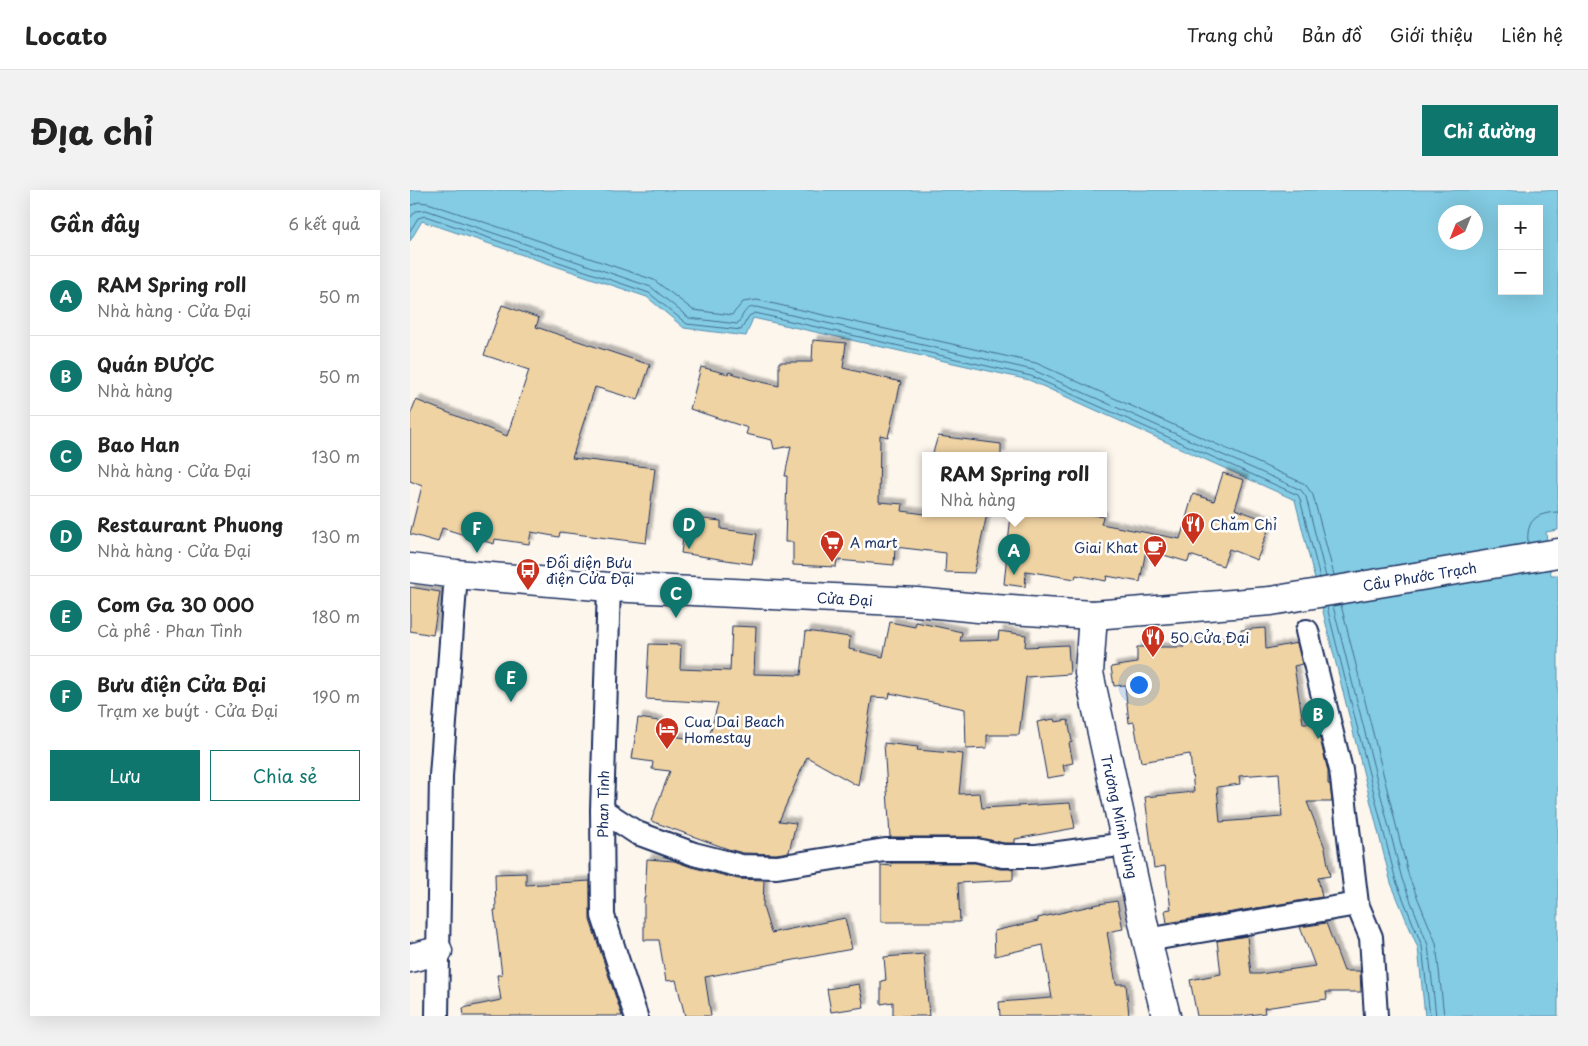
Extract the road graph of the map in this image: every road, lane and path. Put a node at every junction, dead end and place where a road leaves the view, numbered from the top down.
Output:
1 (1558, 552) edge
2 (410, 568) edge
3 (456, 574) junction
4 (609, 587) junction
5 (1280, 599) joint
6 (1093, 615) junction
7 (1307, 631) dead end
8 (602, 810) junction
9 (1126, 844) junction
10 (1357, 904) junction
11 (1147, 940) junction
12 (438, 951) junction
13 (410, 958) edge
14 (437, 1016) edge
15 (636, 1016) edge
16 (1166, 1016) edge
17 (1376, 1016) edge

1 - 5 street, Cầu Phước Trạch
2 - 3 street, Cửa Đại
3 - 4 street, Cửa Đại
3 - 12 street
4 - 6 street, Cửa Đại
4 - 8 street, Phan Tình
5 - 6 street, Cửa Đại
6 - 9 street, Trương Minh Hùng
7 - 10 street
8 - 9 street
8 - 15 street, Phan Tình
9 - 11 street, Trương Minh Hùng
10 - 11 street
10 - 17 street
11 - 16 street, Trương Minh Hùng
12 - 13 street
12 - 14 street

